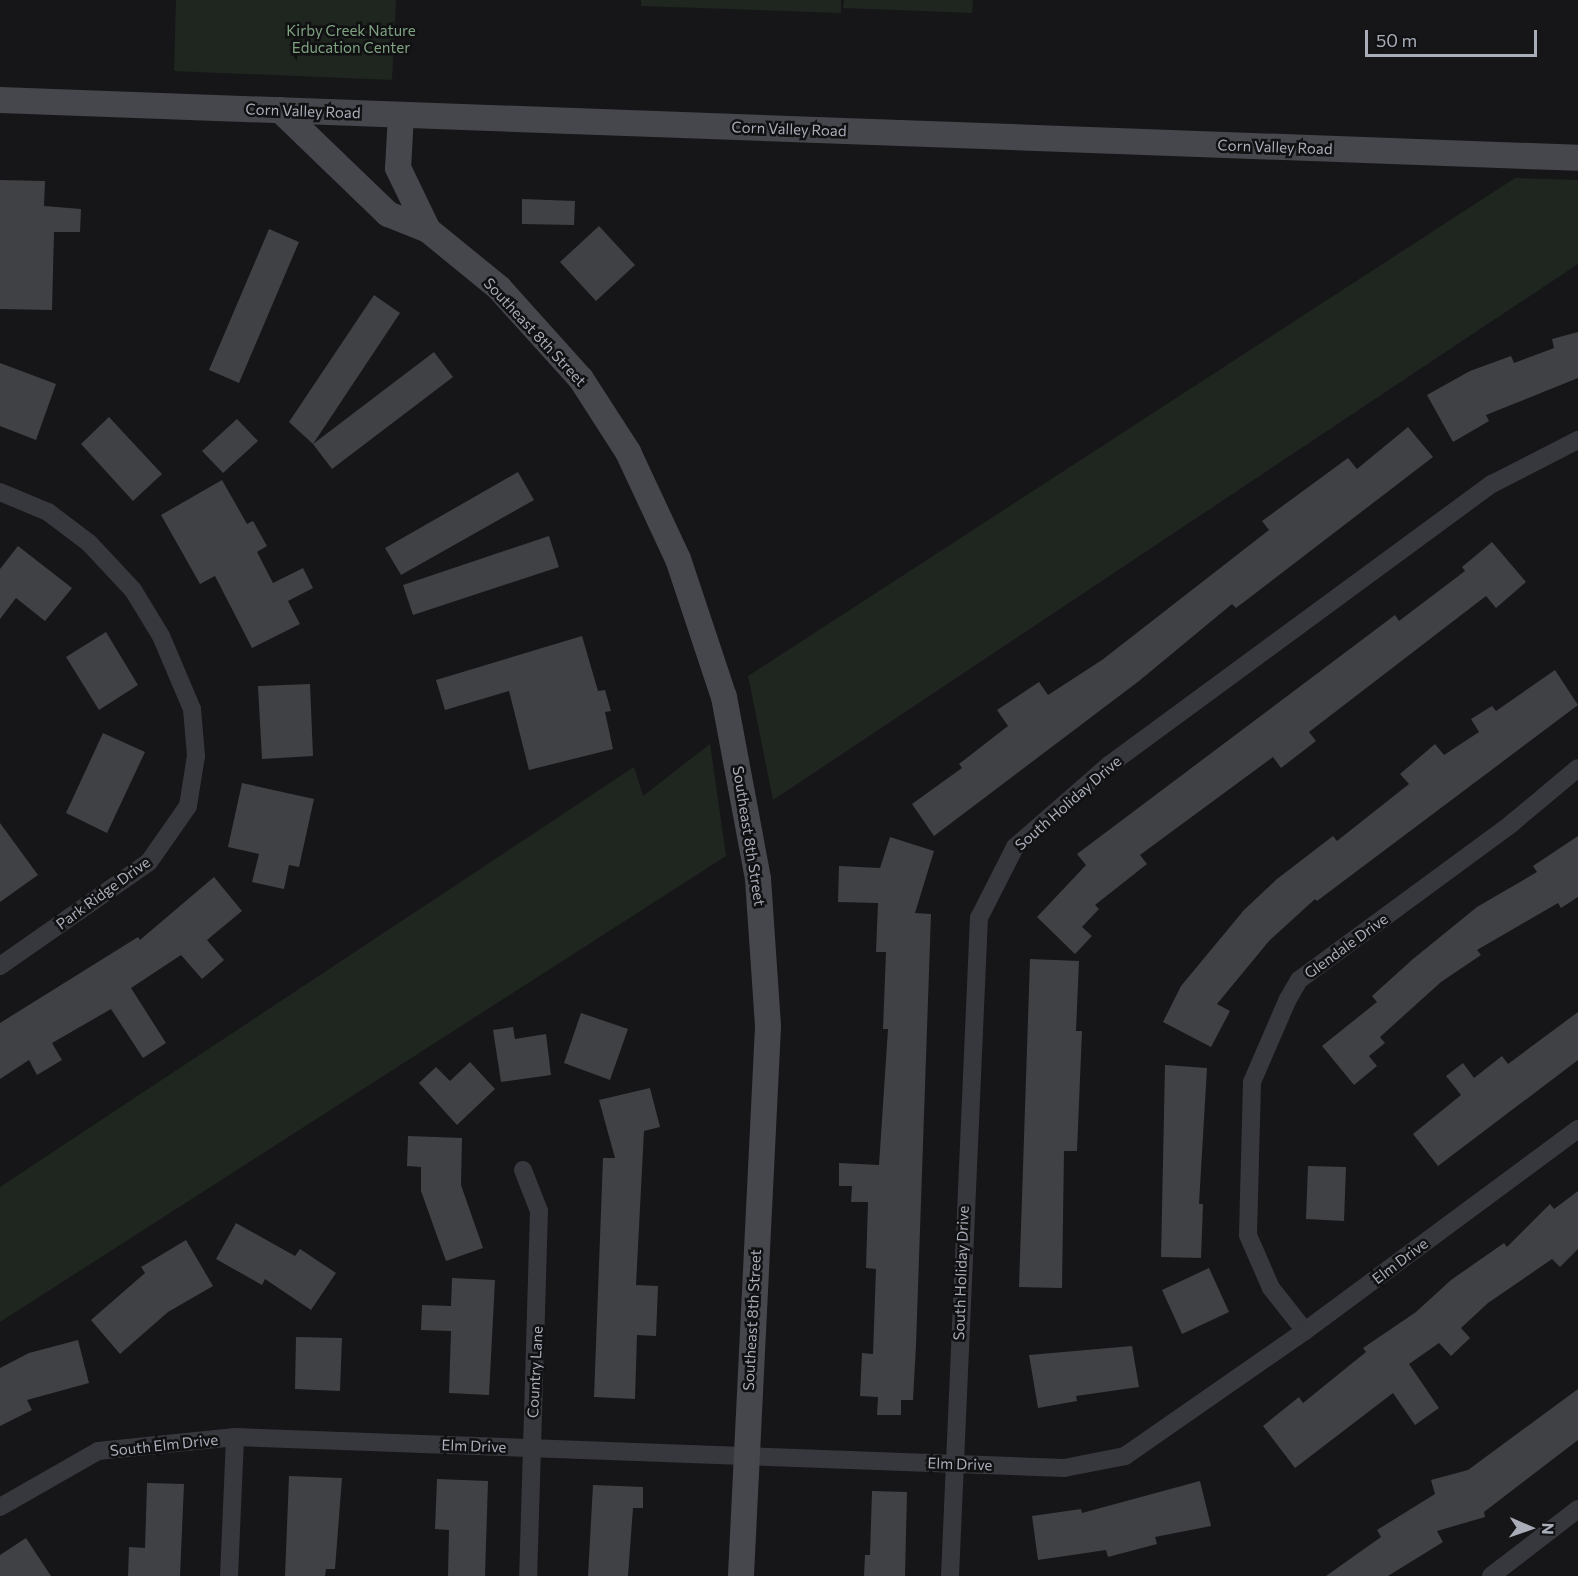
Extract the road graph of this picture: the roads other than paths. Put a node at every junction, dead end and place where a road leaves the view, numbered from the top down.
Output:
1 (0, 100) edge
2 (280, 111) junction
3 (401, 115) junction
4 (1578, 158) edge
5 (428, 230) junction
6 (1578, 440) edge
7 (0, 492) edge
8 (1578, 768) edge
9 (0, 966) edge
10 (1578, 1129) edge
11 (523, 1170) dead end
12 (1305, 1331) junction
13 (235, 1437) junction
14 (532, 1448) junction
15 (745, 1456) junction
16 (954, 1464) junction
17 (0, 1507) edge
18 (1578, 1509) edge
19 (229, 1576) edge
20 (528, 1576) edge
21 (741, 1576) edge
22 (950, 1576) edge
23 (1491, 1576) edge

1 - 2 street, Corn Valley Road
2 - 3 street, Corn Valley Road
2 - 5 street, Southeast 8th Street
3 - 4 street, Corn Valley Road
3 - 5 street, Southeast 8th Street
5 - 15 street, Southeast 8th Street
6 - 16 street, South Holiday Drive
7 - 9 street, Park Ridge Drive
8 - 12 street, Glendale Drive
10 - 12 street, Elm Drive
11 - 14 street, Country Lane
12 - 16 street, Elm Drive
13 - 14 street, Elm Drive
13 - 17 street, South Elm Drive
13 - 19 street
14 - 15 street, Elm Drive
14 - 20 street, Country Lane
15 - 16 street, Elm Drive
15 - 21 street, Southeast 8th Street
16 - 22 street, South Holiday Drive
18 - 23 street

